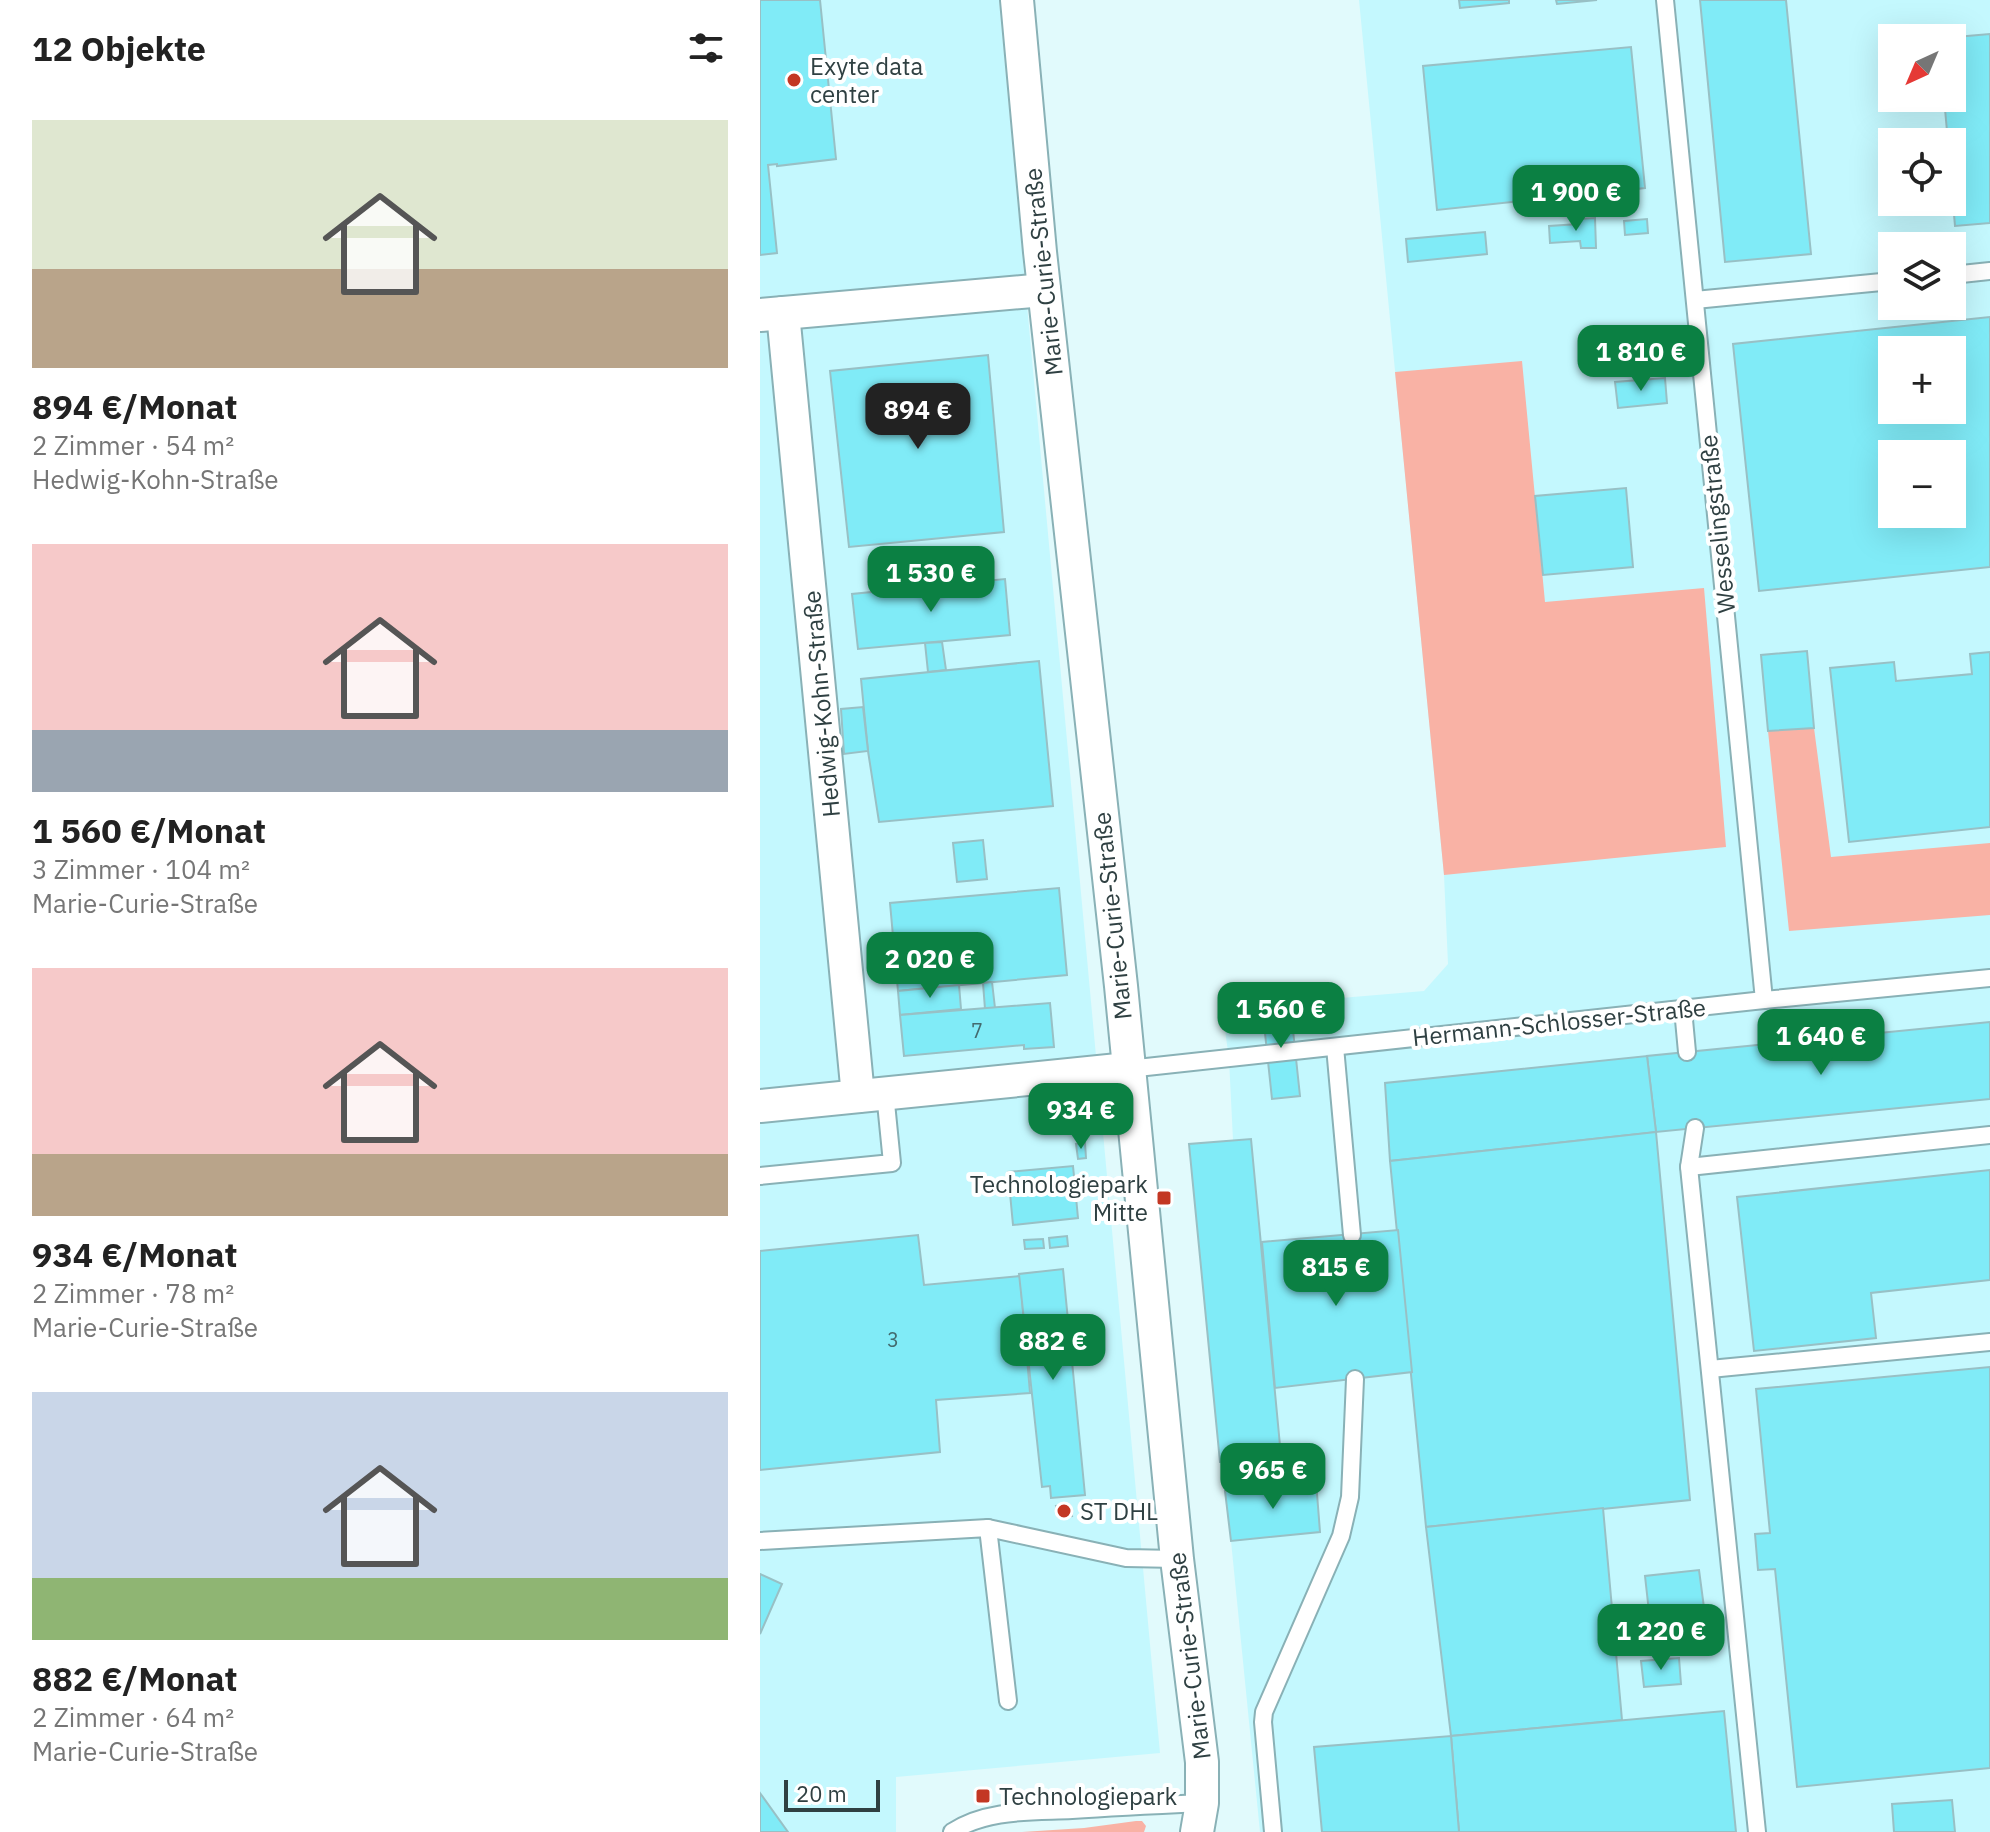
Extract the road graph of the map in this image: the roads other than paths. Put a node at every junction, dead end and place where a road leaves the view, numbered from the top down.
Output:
1 (1017, 0) edge
2 (1665, 0) edge
3 (1990, 271) edge
4 (1966, 274) edge
5 (1878, 282) edge
6 (1044, 290) junction
7 (1695, 300) junction
8 (772, 314) edge
9 (1990, 978) edge
10 (1764, 1000) junction
11 (1683, 1009) junction
12 (1335, 1047) junction
13 (1687, 1052) dead end
14 (1128, 1069) junction
15 (871, 1095) junction
16 (760, 1106) edge
17 (1695, 1128) dead end
18 (1990, 1135) edge
19 (1689, 1167) junction
20 (760, 1176) edge
21 (1352, 1235) dead end
22 (1990, 1342) edge
23 (1710, 1369) junction
24 (1355, 1379) dead end
25 (988, 1528) junction
26 (760, 1541) edge
27 (1177, 1559) junction
28 (1008, 1701) dead end
29 (1199, 1818) edge
30 (952, 1832) edge
31 (1273, 1832) edge
32 (1757, 1832) edge

1 - 6 street, Marie-Curie-Straße
2 - 7 lane, Wesselingstraße
3 - 4 lane
5 - 7 lane
6 - 8 street
6 - 14 street, Marie-Curie-Straße
7 - 10 lane, Wesselingstraße
8 - 15 street, Hedwig-Kohn-Straße
9 - 10 lane, Hermann-Schlosser-Straße
10 - 11 lane, Hermann-Schlosser-Straße
11 - 12 lane, Hermann-Schlosser-Straße
11 - 13 lane
12 - 14 lane, Hermann-Schlosser-Straße
12 - 21 lane
14 - 15 street
14 - 27 street, Marie-Curie-Straße
15 - 16 street
15 - 20 lane
17 - 19 lane
18 - 19 lane
19 - 23 lane
22 - 23 lane
23 - 32 lane
24 - 31 lane
25 - 26 lane
25 - 27 lane
25 - 28 lane
27 - 29 street, Marie-Curie-Straße
29 - 30 lane

